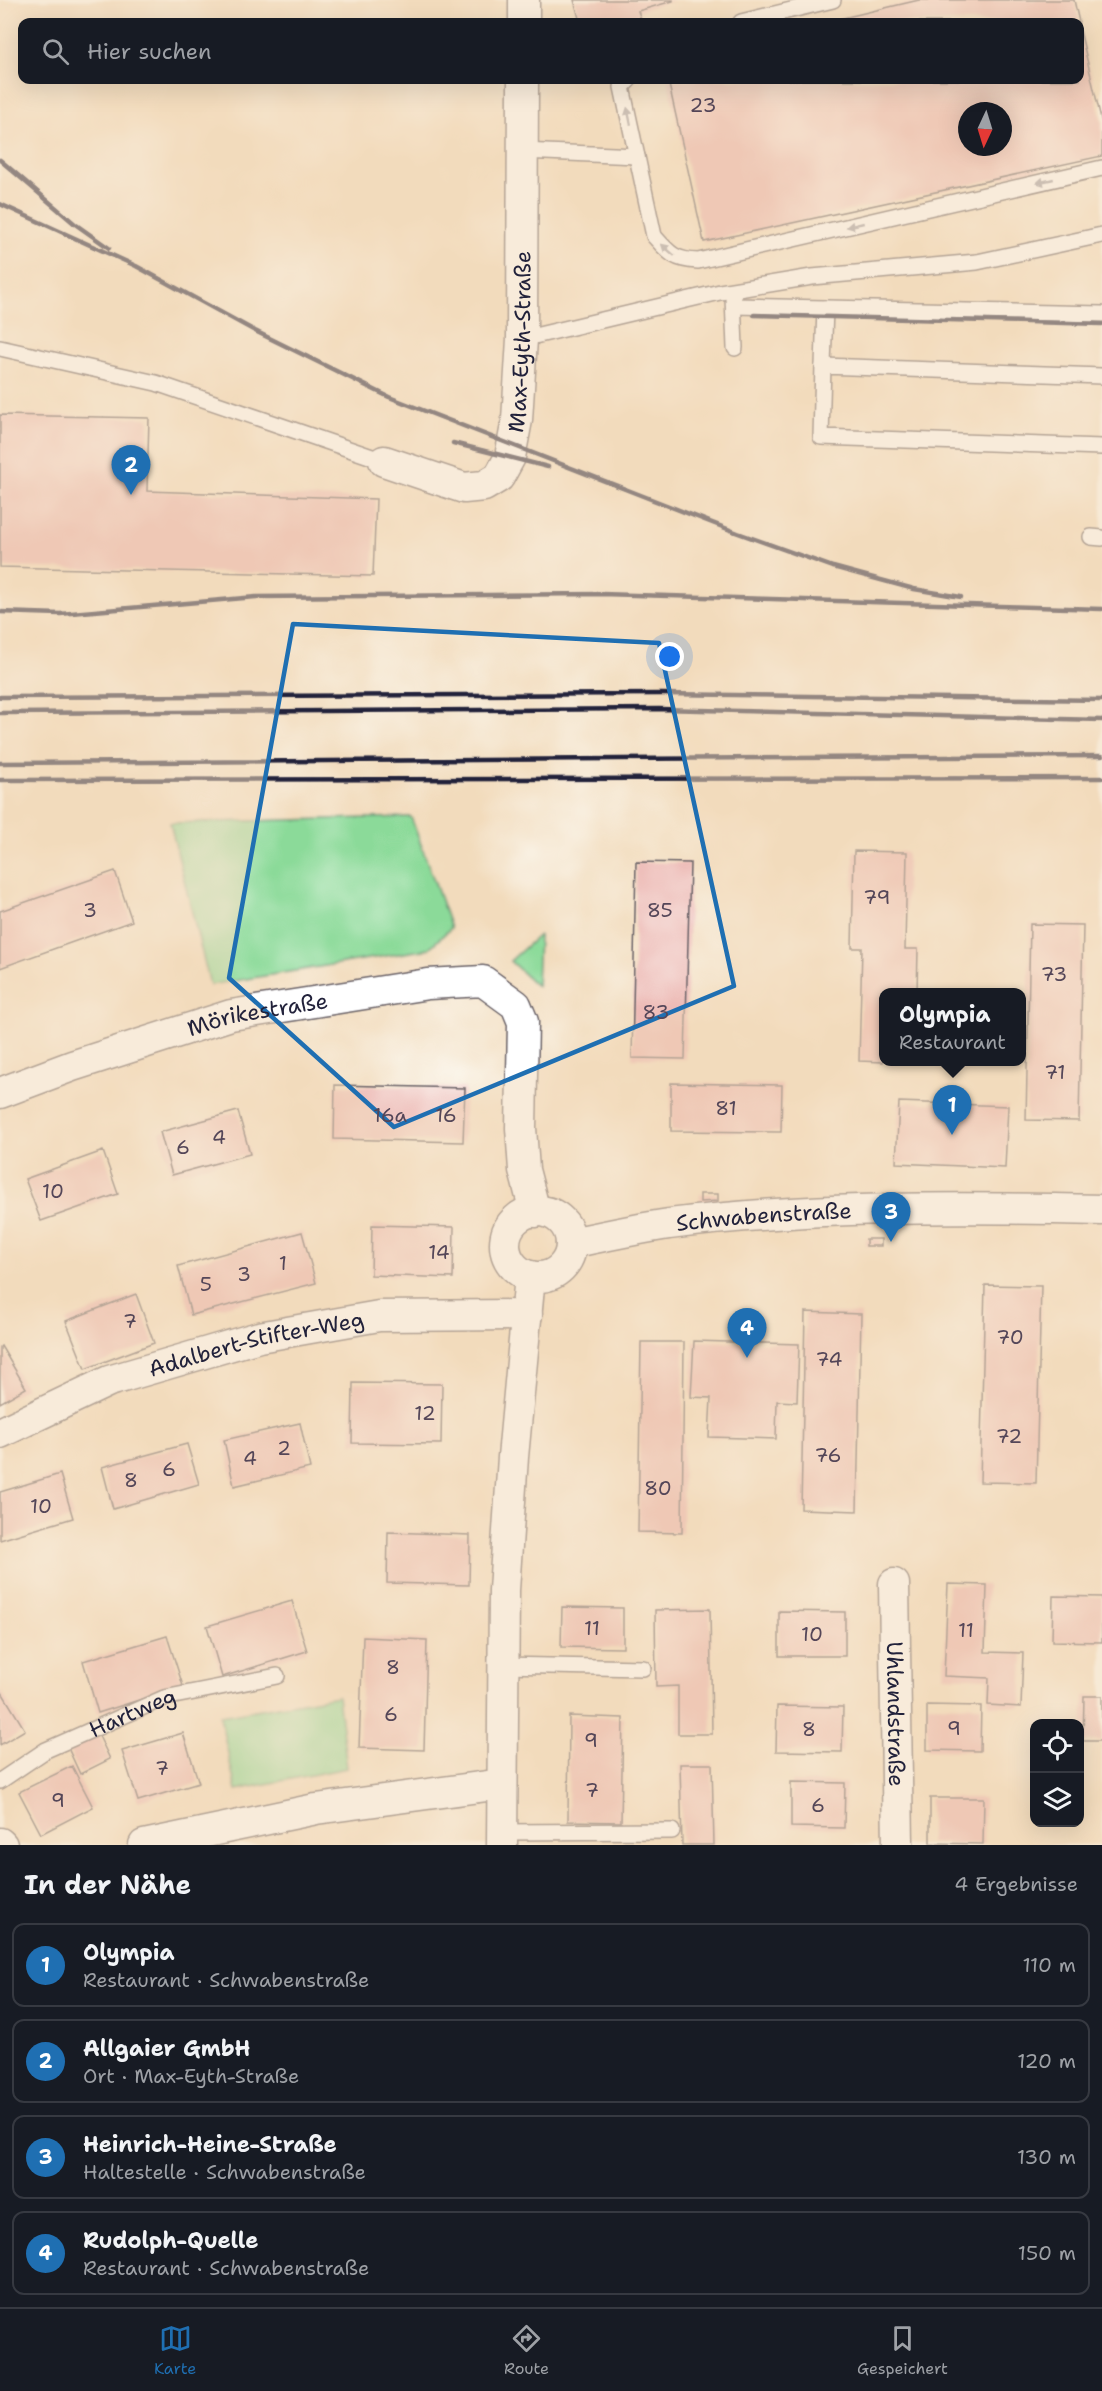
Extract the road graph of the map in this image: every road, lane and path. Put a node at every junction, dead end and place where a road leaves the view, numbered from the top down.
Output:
1 (524, 0) edge
2 (832, 0) edge
3 (524, 18) edge
4 (758, 18) edge
5 (523, 84) edge
6 (625, 84) edge
7 (522, 151) junction
8 (637, 156) junction
9 (1102, 168) edge
10 (1102, 236) edge
11 (733, 290) junction
12 (734, 306) junction
13 (825, 308) junction
14 (1102, 314) edge
15 (522, 339) junction
16 (0, 348) edge
17 (735, 348) dead end
18 (824, 366) junction
19 (1102, 376) edge
20 (1102, 447) edge
21 (384, 461) joint
22 (0, 1093) edge
23 (1102, 1210) edge
24 (535, 1212) junction
25 (571, 1243) junction
26 (530, 1276) junction
27 (527, 1315) junction
28 (0, 1433) edge
29 (894, 1584) dead end
30 (503, 1665) junction
31 (643, 1668) dead end
32 (277, 1676) dead end
33 (0, 1781) edge
34 (502, 1784) junction
35 (672, 1831) dead end
36 (502, 1838) edge
37 (144, 1845) edge
38 (898, 1845) edge

1 - 3 street
2 - 4 lane
5 - 7 street, Max-Eyth-Straße
8 -> 6 lane
7 - 8 lane
7 - 15 street, Max-Eyth-Straße
9 -> 8 lane
10 - 11 lane
11 - 12 lane
11 - 15 lane
12 - 13 lane
12 - 17 lane
13 - 14 lane
13 - 18 lane
15 - 21 street, Max-Eyth-Straße
16 - 21 lane
18 - 19 lane
18 - 20 lane
22 - 24 street, Mörikestraße
23 - 25 street, Schwabenstraße
24 - 25 street
24 - 26 street
25 - 26 street
26 - 27 street
27 - 28 street, Adalbert-Stifter-Weg
27 - 30 street
29 - 38 street, Uhlandstraße
30 - 31 lane
30 - 34 street
32 - 33 lane, Hartweg
34 - 36 street
34 - 37 street
35 - 36 lane

